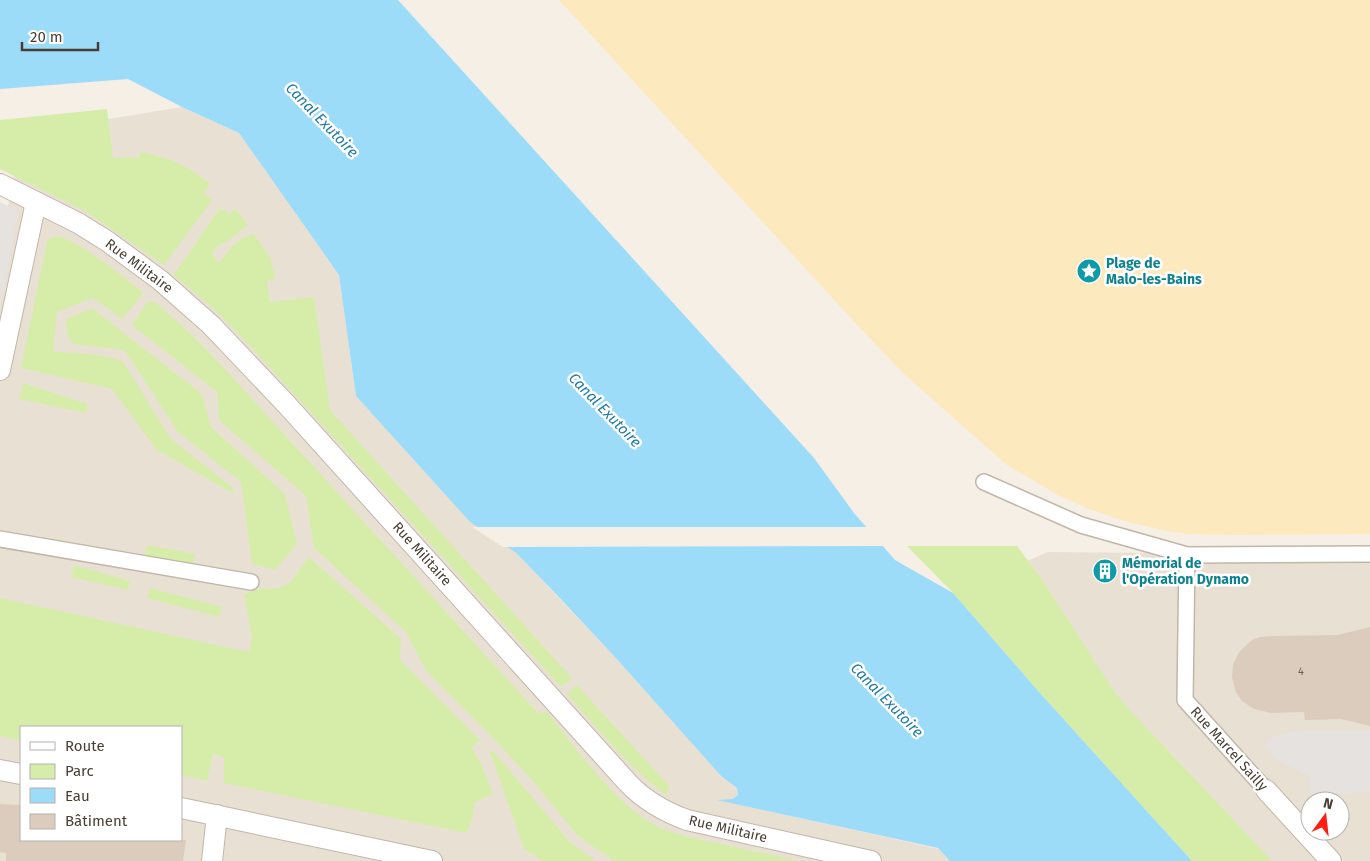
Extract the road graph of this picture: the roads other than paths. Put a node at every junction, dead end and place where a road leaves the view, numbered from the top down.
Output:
1 (0, 184) edge
2 (36, 202) junction
3 (4, 328) edge
4 (0, 370) edge
5 (984, 482) dead end
6 (0, 539) edge
7 (1370, 554) edge
8 (1187, 555) junction
9 (251, 582) dead end
10 (0, 770) edge
11 (20, 774) edge
12 (1266, 790) joint
13 (182, 808) edge
14 (217, 815) junction
15 (212, 861) edge
16 (432, 861) edge
17 (871, 861) edge
18 (1331, 861) edge

1 - 2 street, Rue Militaire
2 - 3 street
2 - 17 street, Rue Militaire
3 - 4 street
5 - 8 street
6 - 9 street
7 - 8 street
8 - 12 street, Rue Marcel Sailly
10 - 11 street
12 - 18 street, Rue Marcel Sailly
13 - 14 street
14 - 15 street
14 - 16 street

